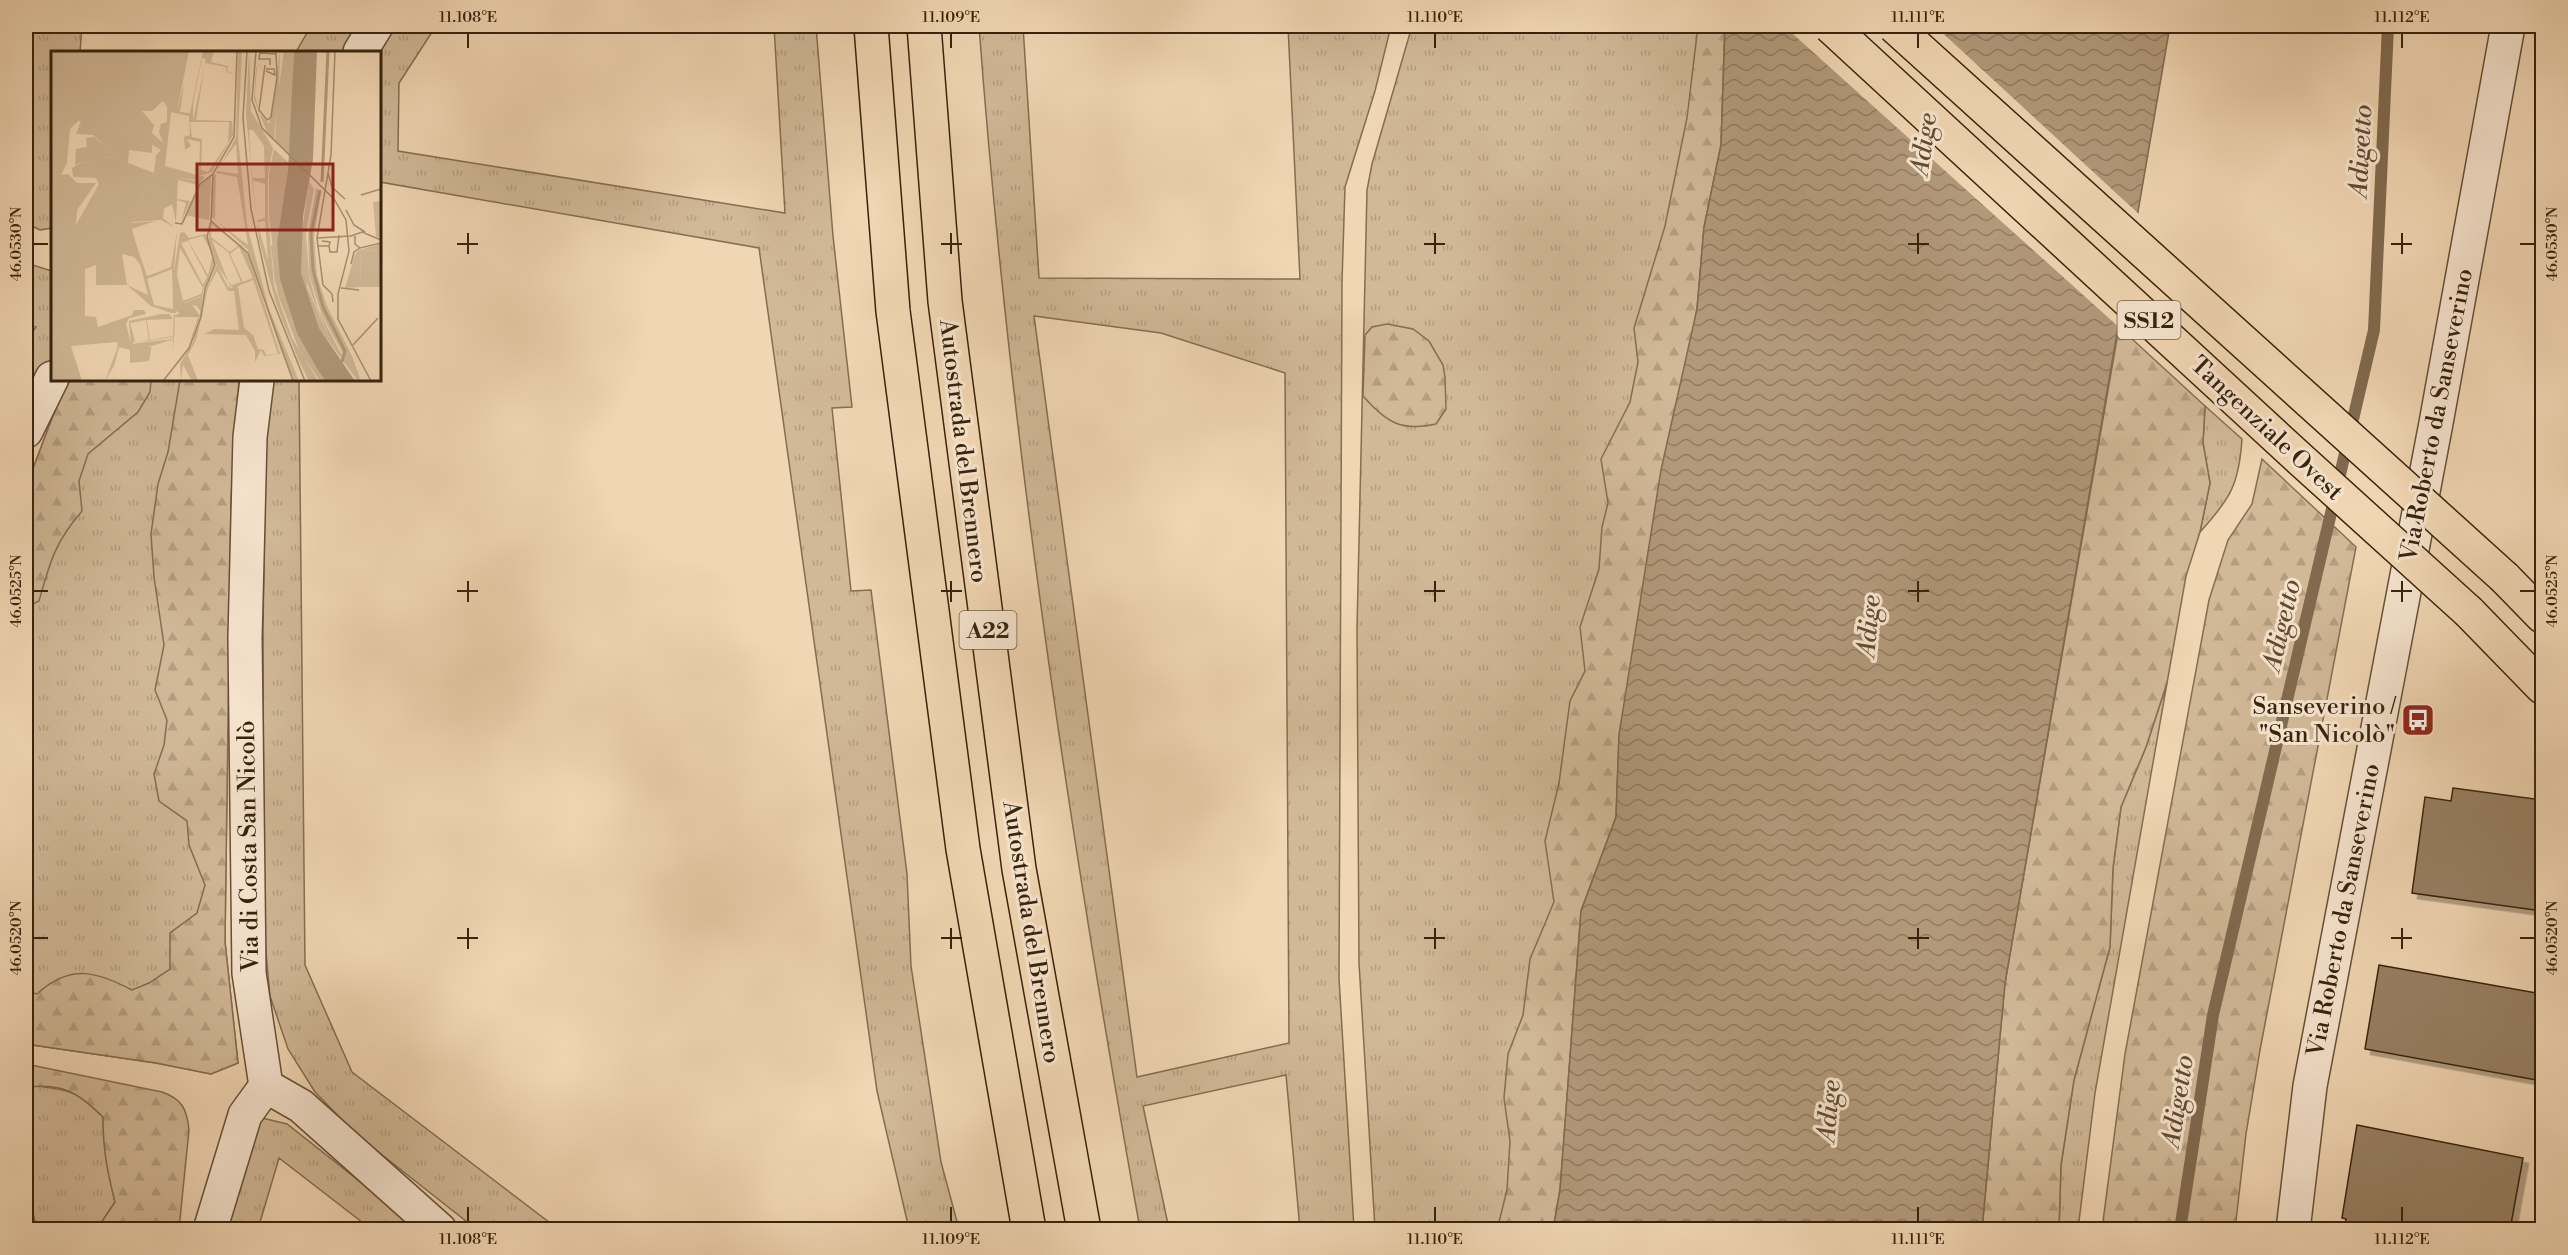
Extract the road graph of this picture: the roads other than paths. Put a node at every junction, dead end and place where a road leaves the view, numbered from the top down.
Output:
1 (376, 26) edge
2 (871, 26) edge
3 (924, 26) edge
4 (1830, 26) edge
5 (1894, 26) edge
6 (2508, 26) edge
7 (361, 51) edge
8 (51, 380) edge
9 (257, 381) edge
10 (26, 431) edge
11 (2542, 616) edge
12 (2542, 687) edge
13 (266, 1086) junction
14 (210, 1230) edge
15 (440, 1230) edge
16 (1029, 1230) edge
17 (1084, 1230) edge
18 (2293, 1230) edge

1 - 7 street
2 - 16 highway, A22
3 - 17 highway, Autostrada del Brennero / A22
4 - 12 highway, Tangenziale Ovest / SS12, bridge
5 - 11 highway, Tangenziale Ovest / SS12, bridge
6 - 18 street, Via Roberto da Sanseverino
8 - 10 street
9 - 13 street, Via di Costa San Nicolò
13 - 14 street
13 - 15 street

